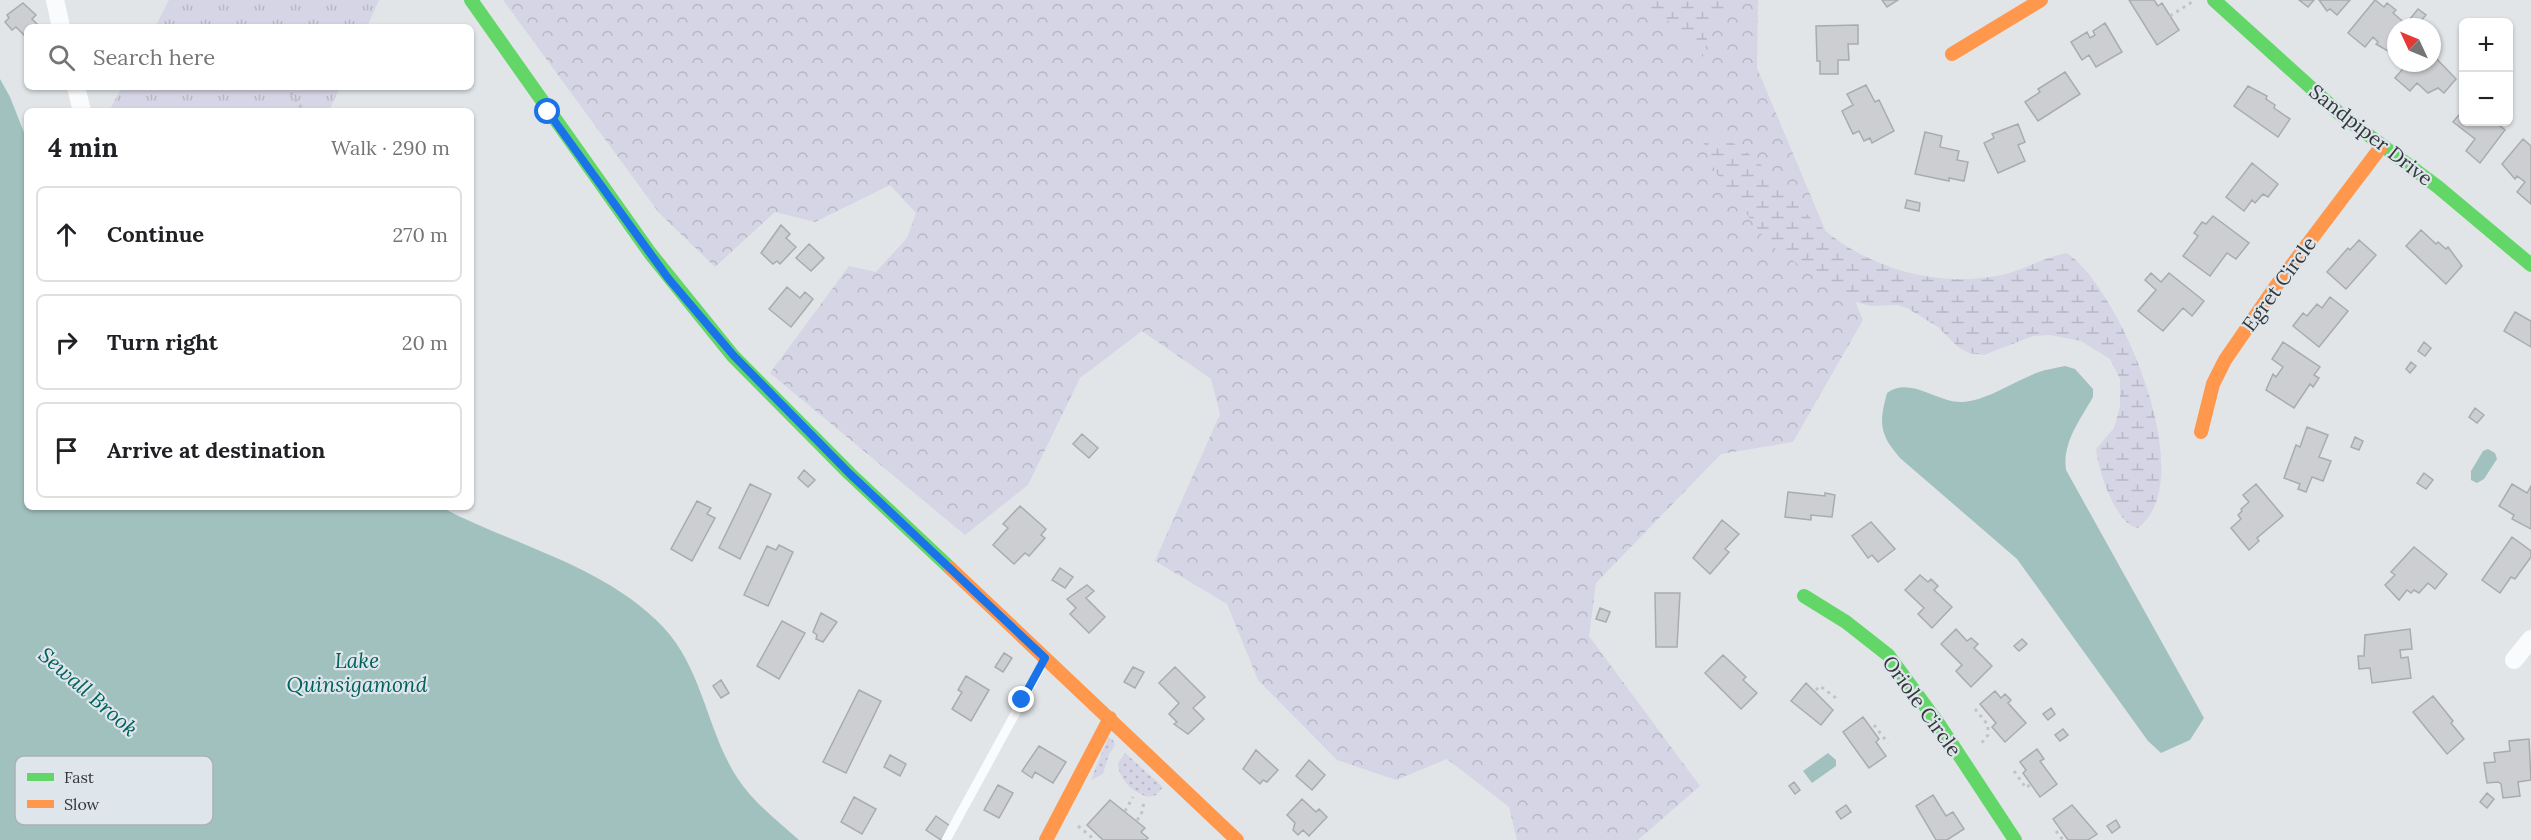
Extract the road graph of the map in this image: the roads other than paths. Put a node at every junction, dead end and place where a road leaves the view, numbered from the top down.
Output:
1 (54, 0) edge
2 (471, 0) edge
3 (2041, 0) edge
4 (2214, 0) edge
5 (60, 24) edge
6 (1952, 54) dead end
7 (77, 90) edge
8 (81, 108) edge
9 (2381, 147) junction
10 (2531, 265) edge
11 (2201, 432) dead end
12 (1804, 596) dead end
13 (2531, 639) edge
14 (1045, 658) junction
15 (2514, 660) dead end
16 (1110, 718) junction
17 (946, 840) edge
18 (1046, 840) edge
19 (1237, 840) edge
20 (2015, 840) edge

1 - 5 street
2 - 14 street
3 - 6 street
4 - 9 street, Sandpiper Drive
7 - 8 street
9 - 10 street, Sandpiper Drive
9 - 11 street, Egret Circle
12 - 20 street, Oriole Circle
13 - 15 street
14 - 16 street
14 - 17 lane
16 - 18 street
16 - 19 street

